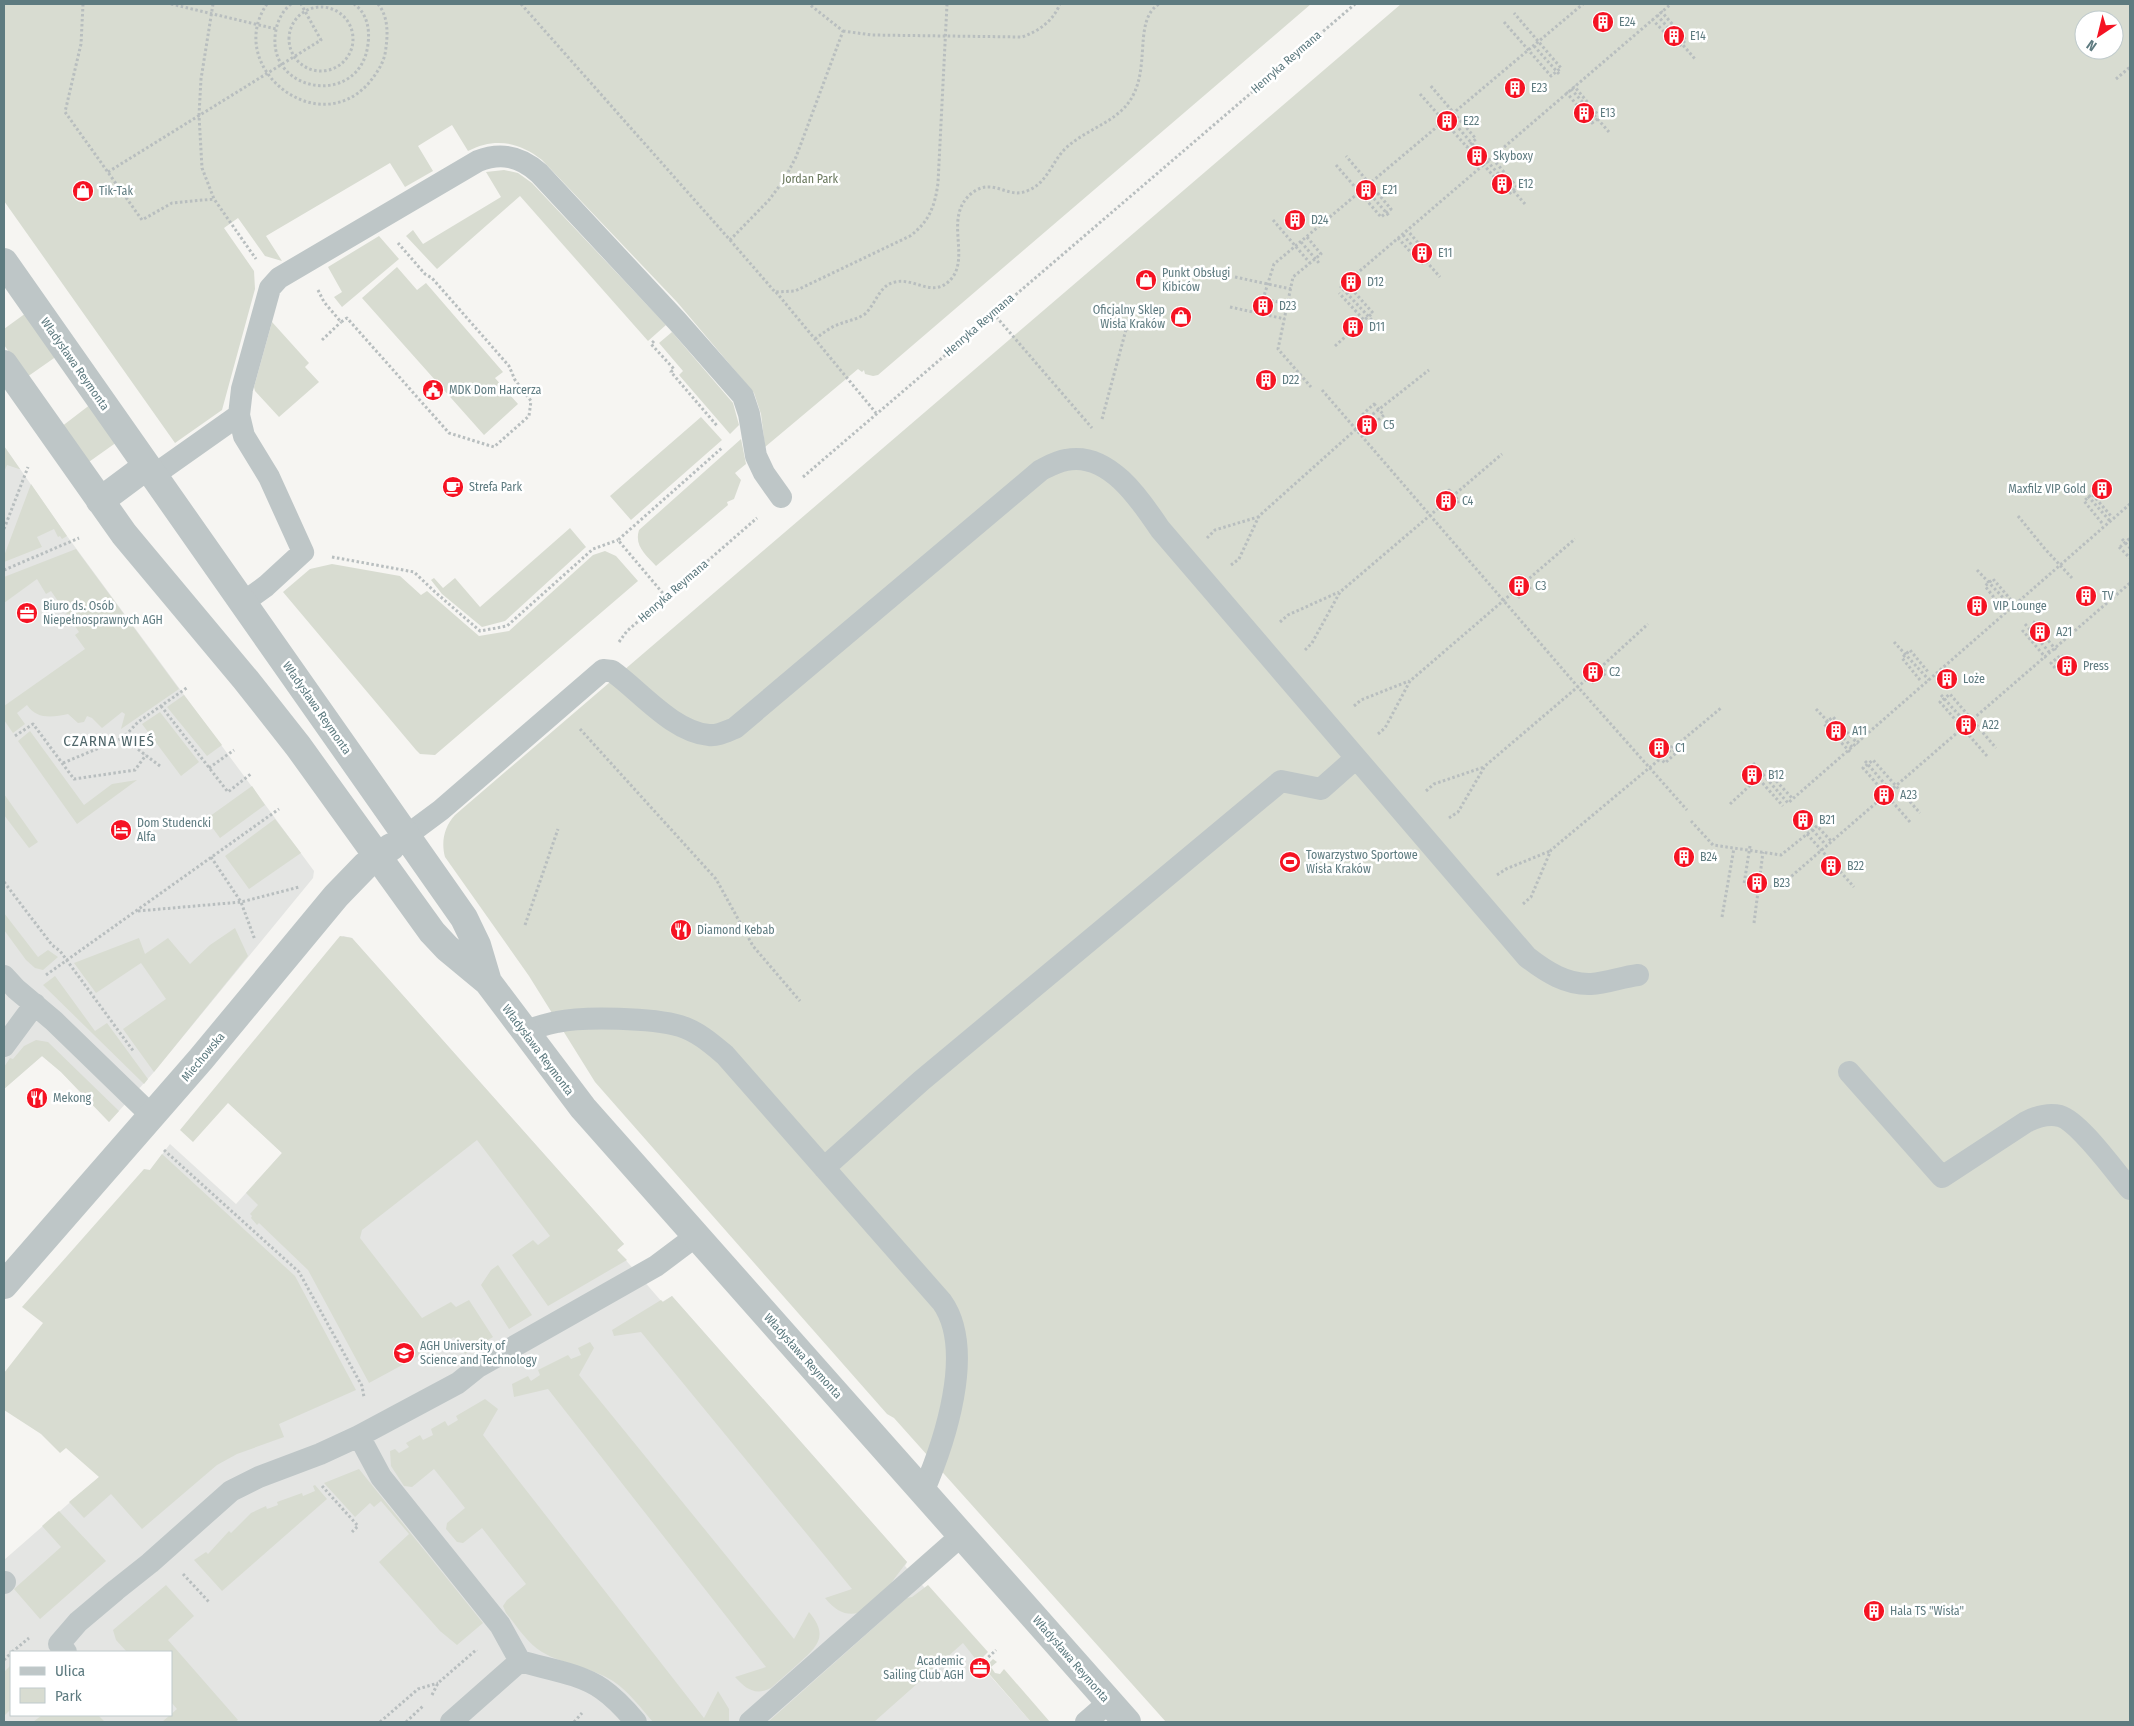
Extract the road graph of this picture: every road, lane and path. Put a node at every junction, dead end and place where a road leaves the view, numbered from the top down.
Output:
1 (83, 4) edge
2 (172, 4) edge
3 (213, 4) edge
4 (267, 4) edge
5 (291, 4) edge
6 (301, 4) edge
7 (354, 4) edge
8 (378, 4) edge
9 (521, 4) edge
10 (808, 4) edge
11 (947, 4) edge
12 (1060, 4) edge
13 (1160, 4) edge
14 (1355, 4) edge
15 (1583, 4) edge
16 (1671, 4) edge
17 (1661, 11) dead end
18 (306, 12) junction
19 (211, 13) junction
20 (1514, 13) dead end
21 (1657, 15) junction
22 (1652, 18) dead end
23 (1504, 22) dead end
24 (258, 26) junction
25 (276, 29) junction
26 (843, 31) junction
27 (945, 36) junction
28 (1682, 44) junction
29 (1534, 46) junction
30 (294, 57) junction
31 (1694, 58) dead end
32 (282, 65) junction
33 (2130, 67) edge
34 (1556, 72) junction
35 (268, 74) junction
36 (1560, 75) dead end
37 (2116, 79) dead end
38 (1430, 85) dead end
39 (1572, 87) junction
40 (1566, 92) dead end
41 (1420, 94) dead end
42 (198, 115) junction
43 (1450, 117) junction
44 (1596, 119) junction
45 (1609, 132) dead end
46 (1473, 145) junction
47 (1346, 156) dead end
48 (1491, 157) dead end
49 (1487, 160) junction
50 (1482, 164) dead end
51 (1336, 165) dead end
52 (108, 172) junction
53 (1364, 187) junction
54 (1513, 191) junction
55 (214, 199) junction
56 (1524, 204) dead end
57 (1387, 213) junction
58 (1390, 217) dead end
59 (1273, 220) dead end
60 (1407, 230) dead end
61 (1403, 235) junction
62 (1307, 237) dead end
63 (1398, 238) dead end
64 (730, 240) junction
65 (1301, 242) junction
66 (399, 244) dead end
67 (1315, 259) junction
68 (1426, 261) junction
69 (4, 262) edge
70 (1310, 263) junction
71 (1319, 263) dead end
72 (1235, 277) dead end
73 (1440, 277) dead end
74 (274, 283) junction
75 (1348, 285) dead end
76 (1291, 289) junction
77 (775, 292) junction
78 (1339, 293) dead end
79 (1288, 304) junction
80 (329, 307) dead end
81 (1230, 307) dead end
82 (1131, 311) dead end
83 (1369, 317) junction
84 (1285, 319) junction
85 (1364, 320) junction
86 (341, 322) junction
87 (1382, 331) dead end
88 (815, 339) junction
89 (322, 340) dead end
90 (1335, 346) dead end
91 (654, 348) dead end
92 (4, 364) edge
93 (1430, 370) dead end
94 (1311, 387) dead end
95 (1322, 390) dead end
96 (1379, 409) junction
97 (876, 414) junction
98 (239, 415) junction
99 (1102, 419) dead end
100 (1367, 420) junction
101 (751, 424) junction
102 (1357, 429) junction
103 (721, 431) dead end
104 (1502, 454) dead end
105 (1318, 462) dead end
106 (28, 467) dead end
107 (151, 471) junction
108 (2078, 486) dead end
109 (1454, 495) junction
110 (781, 497) junction
111 (2088, 498) junction
112 (100, 501) junction
113 (2130, 504) edge
114 (1442, 506) junction
115 (1431, 515) junction
116 (1259, 516) junction
117 (2018, 516) dead end
118 (2110, 518) junction
119 (2102, 523) dead end
120 (4, 529) edge
121 (79, 538) dead end
122 (2122, 538) dead end
123 (2130, 538) edge
124 (1575, 539) dead end
125 (618, 540) junction
126 (1202, 542) dead end
127 (2125, 542) junction
128 (1393, 547) dead end
129 (2130, 548) edge
130 (303, 552) junction
131 (2130, 558) edge
132 (4, 570) edge
133 (1226, 570) dead end
134 (1977, 570) dead end
135 (2072, 578) dead end
136 (1526, 582) junction
137 (1989, 582) junction
138 (2130, 583) edge
139 (1340, 592) junction
140 (1514, 592) junction
141 (666, 597) junction
142 (1504, 601) junction
143 (244, 602) junction
144 (2012, 602) dead end
145 (2012, 607) junction
146 (2003, 609) dead end
147 (1648, 624) dead end
148 (2025, 624) dead end
149 (1275, 626) dead end
150 (2028, 627) junction
151 (1465, 634) dead end
152 (1894, 642) dead end
153 (615, 649) dead end
154 (1906, 654) junction
155 (2051, 654) junction
156 (1300, 655) dead end
157 (2056, 659) junction
158 (2065, 659) dead end
159 (1601, 668) junction
160 (2054, 668) dead end
161 (1929, 673) dead end
162 (1589, 678) junction
163 (1920, 680) dead end
164 (1930, 680) junction
165 (1410, 681) junction
166 (188, 687) dead end
167 (1578, 687) junction
168 (1943, 697) junction
169 (160, 706) junction
170 (560, 708) junction
171 (1720, 708) dead end
172 (1816, 709) dead end
173 (1348, 711) dead end
174 (1829, 720) junction
175 (1540, 721) dead end
176 (1967, 724) junction
177 (15, 736) dead end
178 (123, 738) junction
179 (1372, 739) dead end
180 (1859, 744) dead end
181 (1852, 747) junction
182 (1672, 748) junction
183 (1996, 748) dead end
184 (234, 750) dead end
185 (1850, 752) dead end
186 (146, 756) junction
187 (1987, 756) dead end
188 (1356, 758) junction
189 (1660, 758) junction
190 (1864, 761) dead end
191 (63, 763) junction
192 (1753, 763) dead end
193 (1868, 764) junction
194 (160, 766) dead end
195 (1485, 766) junction
196 (209, 768) junction
197 (1649, 768) junction
198 (252, 773) dead end
199 (1763, 774) junction
200 (1758, 778) junction
201 (1890, 790) junction
202 (1421, 795) dead end
203 (1792, 798) dead end
204 (1611, 801) dead end
205 (1730, 804) dead end
206 (1783, 806) dead end
207 (279, 809) dead end
208 (1687, 810) dead end
209 (1920, 813) dead end
210 (1691, 821) dead end
211 (1444, 822) dead end
212 (1910, 822) dead end
213 (1809, 826) dead end
214 (1578, 829) dead end
215 (558, 830) dead end
216 (1812, 830) junction
217 (1807, 834) junction
218 (406, 836) junction
219 (1832, 842) dead end
220 (1826, 845) junction
221 (1734, 848) junction
222 (1750, 848) junction
223 (1551, 850) dead end
224 (1763, 852) junction
225 (377, 856) junction
226 (211, 857) junction
227 (1492, 878) dead end
228 (4, 882) edge
229 (302, 886) dead end
230 (1854, 887) dead end
231 (241, 902) junction
232 (137, 911) junction
233 (1722, 917) dead end
234 (1754, 923) dead end
235 (525, 925) dead end
236 (257, 945) dead end
237 (66, 960) junction
238 (4, 976) edge
239 (1638, 976) dead end
240 (38, 980) dead end
241 (488, 982) junction
242 (800, 1001) dead end
243 (35, 1004) junction
244 (524, 1031) junction
245 (4, 1046) edge
246 (137, 1057) dead end
247 (1849, 1072) dead end
248 (152, 1116) junction
249 (162, 1147) dead end
250 (824, 1168) junction
251 (2130, 1189) edge
252 (696, 1236) junction
253 (4, 1285) edge
254 (364, 1433) junction
255 (320, 1485) dead end
256 (923, 1492) junction
257 (352, 1532) dead end
258 (962, 1535) junction
259 (182, 1572) dead end
260 (209, 1602) dead end
261 (996, 1650) dead end
262 (65, 1651) edge
263 (520, 1661) junction
264 (981, 1664) dead end
265 (438, 1683) dead end
266 (1109, 1702) junction
267 (380, 1722) edge
268 (451, 1722) edge
269 (636, 1722) edge
270 (750, 1722) edge
271 (1086, 1722) edge
272 (1127, 1722) edge

1 - 52 path
2 - 19 path
3 - 19 path
4 - 24 path
5 - 25 path
6 - 18 path
7 - 32 path
8 - 35 path
9 - 64 path
10 - 26 path
11 - 27 path
12 - 27 path
13 - 88 path
14 - 97 path, Henryka Reymana
15 - 29 path
16 - 21 path
17 - 28 path
18 - 30 path
18 - 30 path
18 - 30 path
19 - 24 path
19 - 42 path
20 - 34 path
21 - 28 path
21 - 39 path
22 - 28 path
23 - 34 path
24 - 25 path
24 - 35 path
25 - 32 path
26 - 27 path
26 - 64 path
27 - 77 path
28 - 31 path
29 - 34 path
29 - 43 path
30 - 32 path
32 - 35 path
33 - 37 path
34 - 36 path
35 - 42 path
38 - 46 path
39 - 44 path
39 - 49 path
40 - 44 path
41 - 46 path
42 - 52 path
42 - 55 path
43 - 46 path
43 - 53 path
44 - 45 path
47 - 57 path
48 - 54 path
49 - 54 path
49 - 61 path
50 - 54 path
51 - 57 path
52 - 55 path
53 - 57 path
53 - 65 path
54 - 56 path
55 - 74 path
57 - 58 path
59 - 70 path
60 - 68 path
61 - 68 path
61 - 83 path
62 - 67 path
63 - 68 path
64 - 77 path
65 - 67 path
65 - 79 path
66 - 86 path
67 - 70 path
67 - 71 path
68 - 73 path
69 - 107 street, Władysława Reymonta
70 - 76 path
72 - 76 path
74 - 98 lane
74 - 101 lane
75 - 83 path
76 - 79 path
77 - 88 path
78 - 85 path
79 - 84 path
80 - 86 path
81 - 84 path
82 - 99 path
83 - 85 path
83 - 87 path
84 - 94 path
85 - 90 path
86 - 89 path
88 - 97 path
91 - 103 path
92 - 112 street, Władysława Reymonta
93 - 96 path
95 - 102 path
96 - 100 path
96 - 100 path
96 - 102 path
97 - 110 path, Henryka Reymana
98 - 107 lane
98 - 130 lane
100 - 105 path
101 - 110 lane
101 - 125 path
102 - 115 path
102 - 116 path
104 - 109 path
106 - 120 path
107 - 112 street
107 - 143 street, Władysława Reymonta
108 - 111 path
109 - 114 path
109 - 114 path
109 - 115 path
110 - 141 path, Henryka Reymana
111 - 118 path
111 - 119 path
112 - 225 street, Władysława Reymonta
113 - 118 path
114 - 128 path
115 - 139 path
115 - 142 path
116 - 126 path
116 - 133 path
117 - 135 path
118 - 145 path
121 - 132 path
122 - 127 path
123 - 127 path
124 - 136 path
125 - 130 path
125 - 141 path
127 - 129 path
127 - 131 path
130 - 143 lane
134 - 137 path
136 - 140 path
136 - 140 path
136 - 142 path
137 - 144 path
137 - 145 path
137 - 146 path
138 - 155 path
139 - 149 path
139 - 156 path
140 - 151 path
141 - 153 path, Henryka Reymana
142 - 165 path
142 - 167 path
143 - 218 street, Władysława Reymonta
145 - 164 path
147 - 159 path
148 - 150 path
150 - 155 path
150 - 155 path
150 - 155 path
152 - 154 path
154 - 161 path
154 - 163 path
154 - 164 path
155 - 157 path
155 - 176 path
157 - 158 path
157 - 160 path
159 - 162 path
159 - 162 path
159 - 167 path
162 - 175 path
164 - 181 path
165 - 173 path
165 - 179 path
166 - 169 path
167 - 195 path
167 - 197 path
168 - 176 path
168 - 183 path
168 - 187 path
169 - 178 path
169 - 196 path
170 - 188 lane
170 - 218 lane
170 - 242 path
171 - 182 path
172 - 174 path
174 - 180 path
174 - 181 path
174 - 185 path
176 - 201 path
177 - 191 path
178 - 186 path
178 - 191 path
181 - 199 path
182 - 189 path
182 - 189 path
182 - 197 path
184 - 196 path
186 - 191 path
186 - 194 path
188 - 239 lane
188 - 250 lane
189 - 204 path
190 - 193 path
192 - 199 path
193 - 201 path
193 - 209 path
193 - 212 path
195 - 202 path
195 - 211 path
196 - 198 path
197 - 208 path
197 - 214 path
199 - 200 path
199 - 203 path
200 - 205 path
200 - 206 path
201 - 220 path
207 - 226 path
210 - 221 path
213 - 216 path
215 - 235 path
216 - 217 path
216 - 219 path
216 - 220 path
217 - 224 path
217 - 230 path
218 - 225 street, Miechowska
218 - 241 street, Władysława Reymonta
220 - 222 path
221 - 222 path
221 - 233 path
222 - 224 path
223 - 227 path
224 - 234 path
225 - 241 street, Władysława Reymonta
225 - 248 street, Miechowska
226 - 231 path
226 - 232 path
228 - 237 path
229 - 231 path
231 - 232 path
231 - 236 path
232 - 237 path
237 - 240 path
237 - 246 path
238 - 243 lane
241 - 244 street, Władysława Reymonta
243 - 245 lane
243 - 248 lane
244 - 250 lane
244 - 252 street, Władysława Reymonta
247 - 251 lane
248 - 253 street, Miechowska
249 - 254 path
250 - 256 lane
252 - 254 lane
252 - 256 street, Władysława Reymonta
254 - 262 lane
254 - 263 lane
255 - 257 path
256 - 258 street, Władysława Reymonta
258 - 266 street, Władysława Reymonta
258 - 270 lane
259 - 260 path
261 - 264 path
263 - 268 lane
263 - 269 lane
265 - 267 path
266 - 271 lane
266 - 272 street, Władysława Reymonta

